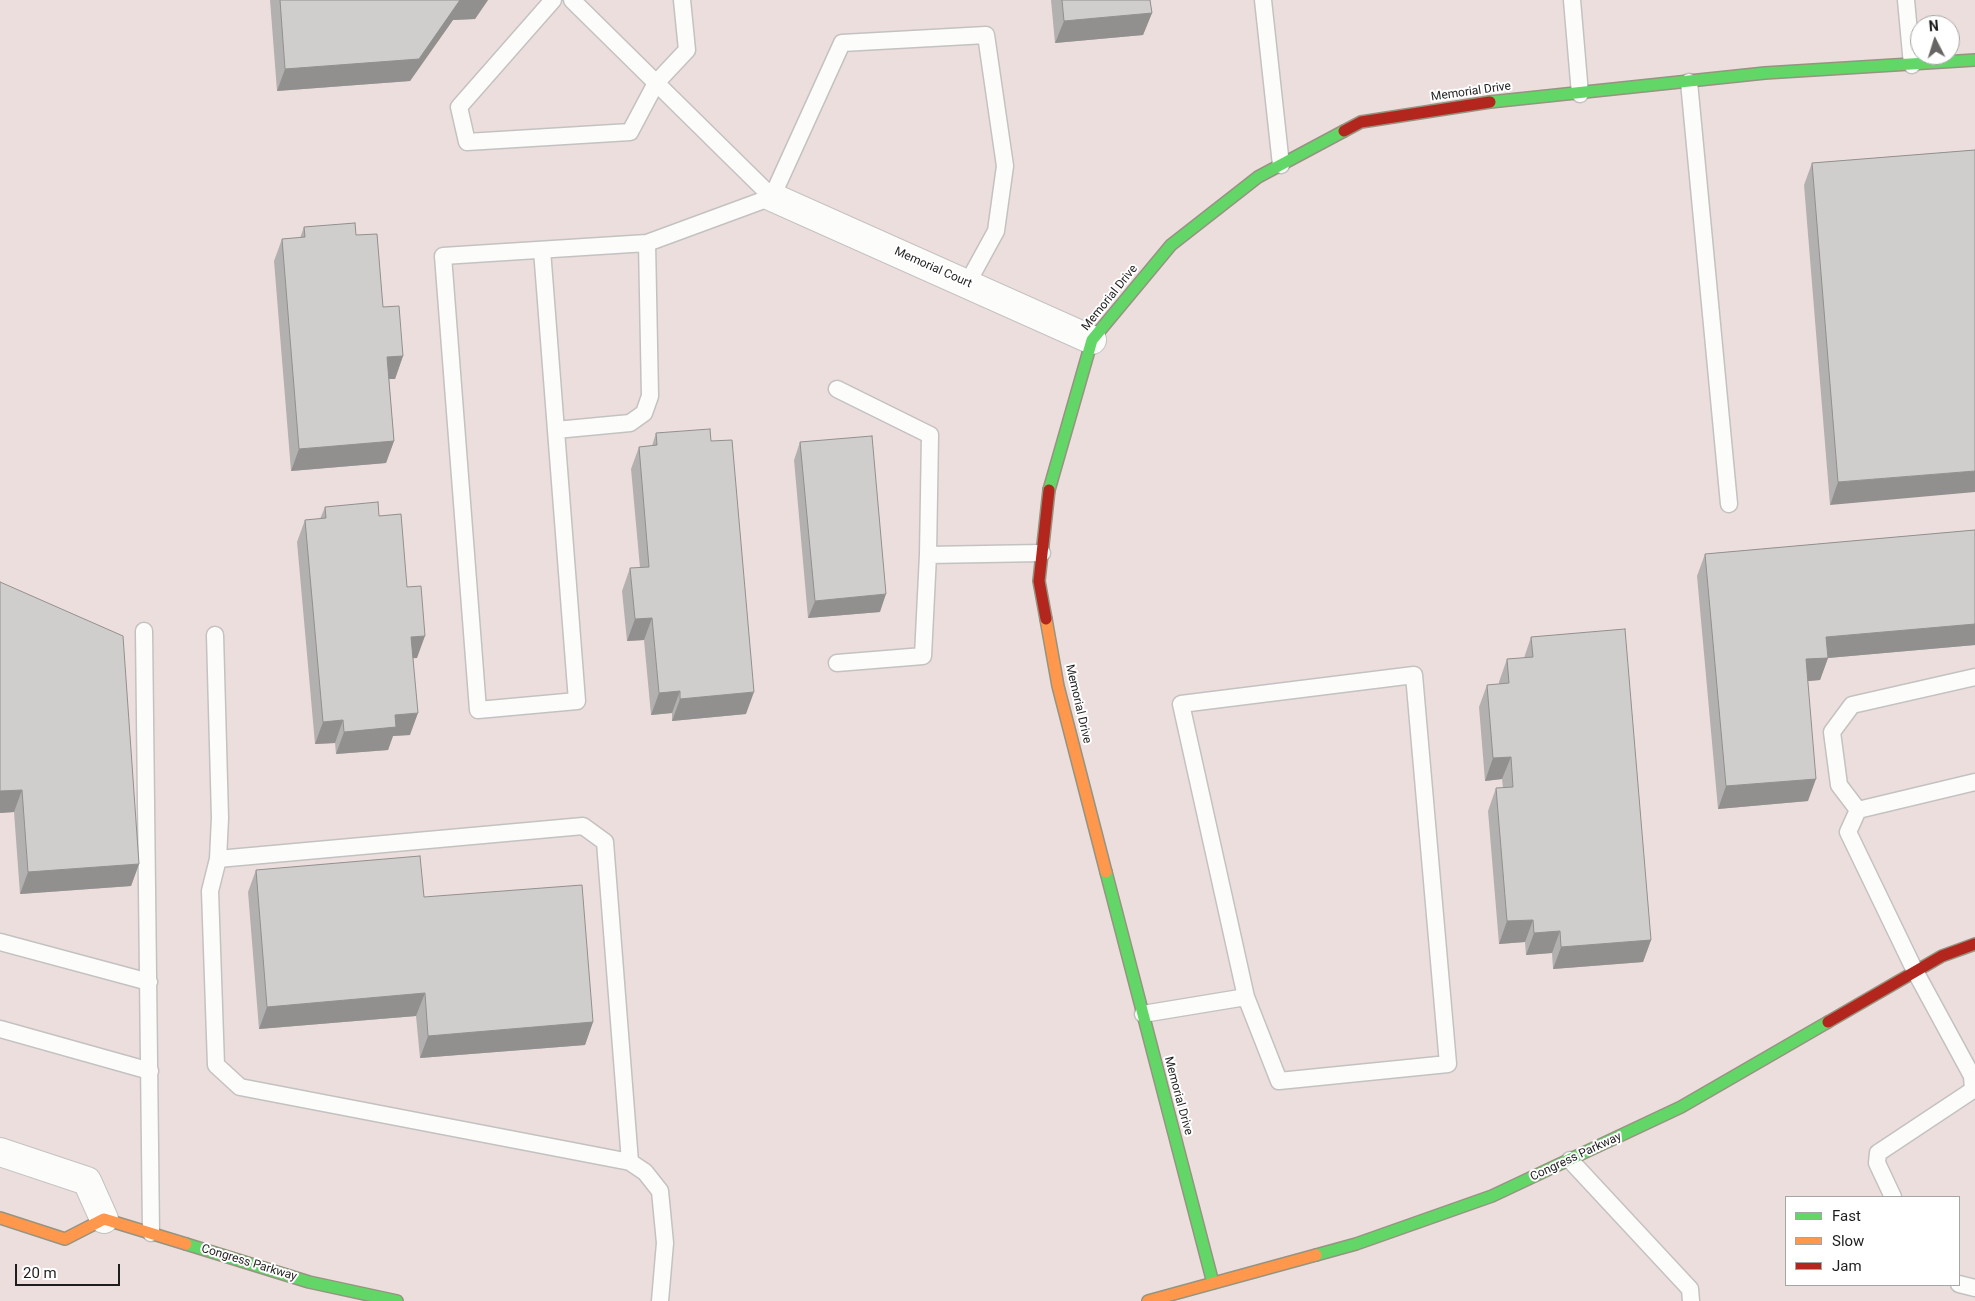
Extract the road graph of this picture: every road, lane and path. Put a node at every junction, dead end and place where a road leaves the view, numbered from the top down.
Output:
1 (553, 0) edge
2 (572, 0) edge
3 (682, 0) edge
4 (1263, 0) edge
5 (1572, 0) edge
6 (1906, 0) edge
7 (1910, 43) edge
8 (1975, 60) edge
9 (1960, 61) edge
10 (1912, 65) edge
11 (1689, 82) junction
12 (656, 83) junction
13 (1580, 94) junction
14 (1281, 165) junction
15 (772, 197) junction
16 (647, 243) junction
17 (542, 250) junction
18 (967, 284) junction
19 (1092, 340) junction
20 (837, 389) dead end
21 (556, 430) junction
22 (1730, 504) dead end
23 (1042, 553) junction
24 (928, 554) junction
25 (144, 631) dead end
26 (215, 636) dead end
27 (837, 663) dead end
28 (1975, 677) edge
29 (1975, 782) edge
30 (1858, 810) junction
31 (218, 859) junction
32 (0, 942) edge
33 (1975, 944) edge
34 (1915, 971) junction
35 (149, 982) junction
36 (1246, 997) junction
37 (1143, 1014) junction
38 (0, 1029) edge
39 (150, 1071) junction
40 (0, 1152) edge
41 (1570, 1160) junction
42 (630, 1162) junction
43 (1893, 1196) edge
44 (0, 1218) edge
45 (104, 1219) junction
46 (151, 1233) junction
47 (1213, 1283) junction
48 (1960, 1284) edge
49 (1975, 1288) edge
50 (397, 1301) edge
51 (660, 1301) edge
52 (1148, 1301) edge
53 (1692, 1301) edge

1 - 12 lane
2 - 12 lane
3 - 12 lane
4 - 14 lane
5 - 13 lane
6 - 7 lane
8 - 9 street, Memorial Drive
10 - 11 street, Memorial Drive
11 - 13 street, Memorial Drive
11 - 22 lane
12 - 15 lane
13 - 14 street, Memorial Drive
14 - 19 street, Memorial Drive
15 - 16 lane
15 - 18 street, Memorial Court
15 - 18 lane
16 - 17 lane
16 - 21 lane
17 - 21 lane
17 - 21 lane
18 - 19 street, Memorial Court
19 - 23 street, Memorial Drive
20 - 24 lane
23 - 24 lane
23 - 37 street, Memorial Drive
24 - 27 lane
25 - 35 lane
26 - 31 lane
28 - 30 lane
29 - 30 lane
30 - 34 lane
31 - 42 lane
31 - 42 lane
32 - 35 lane
33 - 34 street, Congress Parkway
34 - 41 street, Congress Parkway
34 - 43 lane
35 - 39 lane
36 - 36 lane
36 - 37 lane
37 - 47 street, Memorial Drive
38 - 39 lane
39 - 46 lane
40 - 45 street
41 - 47 street, Congress Parkway
41 - 53 lane
42 - 51 lane
44 - 45 street
45 - 46 street, Congress Parkway
46 - 50 street, Congress Parkway
47 - 52 street, Congress Parkway
48 - 49 lane

